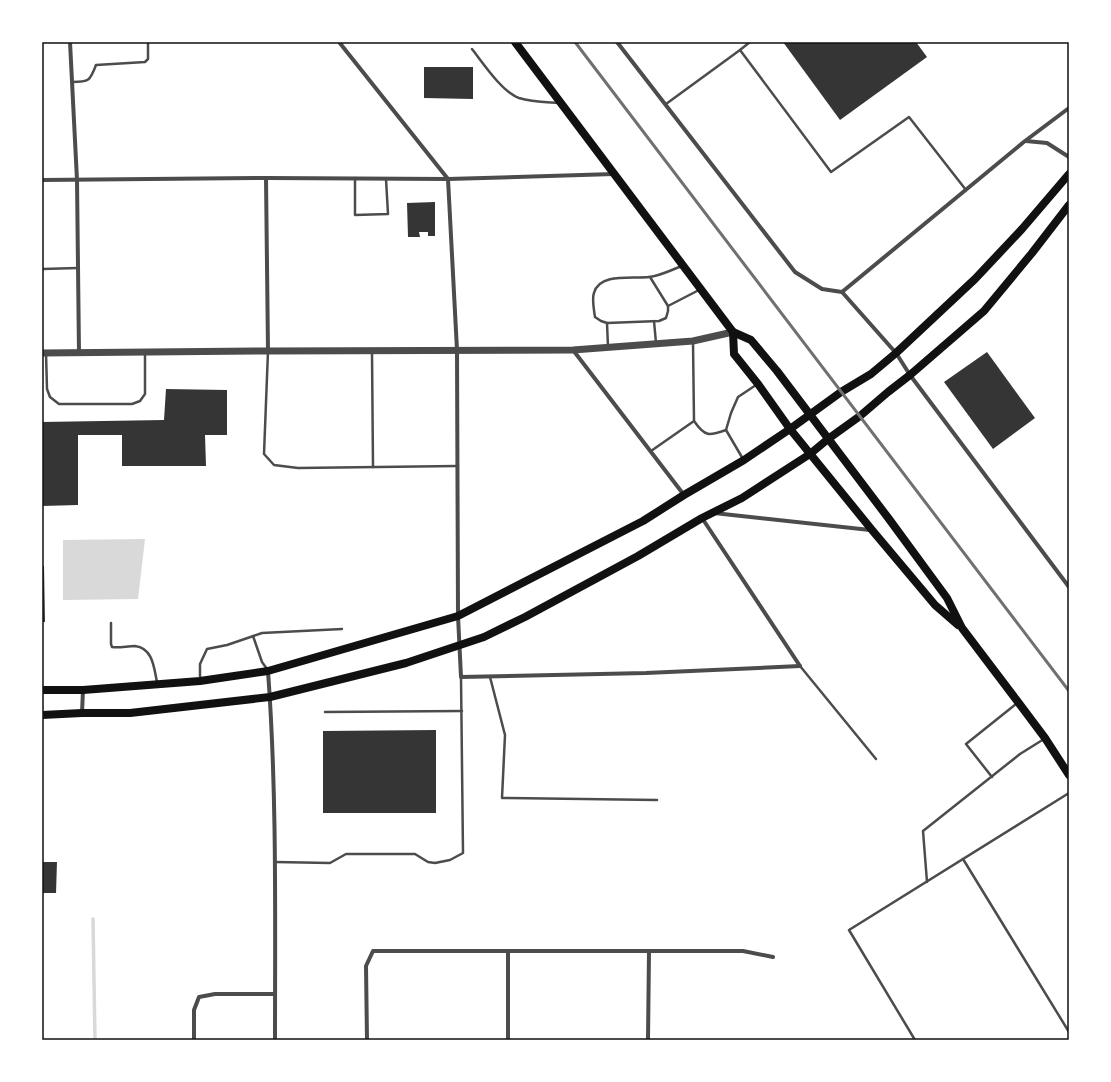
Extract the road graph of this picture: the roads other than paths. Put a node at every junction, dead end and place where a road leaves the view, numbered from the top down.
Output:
1 (70, 42) edge
2 (148, 42) edge
3 (340, 42) edge
4 (515, 42) edge
5 (616, 42) edge
6 (750, 42) edge
7 (472, 49) dead end
8 (740, 50) junction
9 (72, 82) junction
10 (561, 103) junction
11 (665, 105) junction
12 (1069, 108) edge
13 (1025, 141) junction
14 (1069, 157) edge
15 (615, 174) junction
16 (1069, 174) edge
17 (266, 178) junction
18 (354, 178) junction
19 (386, 179) junction
20 (448, 179) junction
21 (42, 180) edge
22 (77, 180) junction
23 (966, 190) junction
24 (1069, 204) edge
25 (683, 265) junction
26 (78, 268) junction
27 (42, 269) edge
28 (650, 277) junction
29 (701, 289) junction
30 (842, 292) junction
31 (668, 306) junction
32 (654, 321) junction
33 (607, 323) junction
34 (733, 332) junction
35 (693, 341) junction
36 (656, 344) junction
37 (608, 348) junction
38 (457, 350) junction
39 (573, 350) junction
40 (268, 351) junction
41 (372, 351) junction
42 (145, 352) junction
43 (44, 353) edge
44 (79, 353) junction
45 (896, 353) junction
46 (910, 374) junction
47 (758, 384) junction
48 (810, 414) junction
49 (694, 421) junction
50 (790, 429) junction
51 (726, 430) junction
52 (828, 439) junction
53 (651, 451) junction
54 (810, 454) junction
55 (744, 460) junction
56 (458, 466) junction
57 (373, 467) junction
58 (684, 495) junction
59 (712, 513) junction
60 (702, 518) junction
61 (872, 530) junction
62 (1069, 587) edge
63 (458, 616) junction
64 (111, 623) dead end
65 (962, 628) junction
66 (342, 629) dead end
67 (253, 636) junction
68 (460, 645) junction
69 (800, 666) junction
70 (268, 671) junction
71 (490, 677) junction
72 (461, 678) junction
73 (200, 681) junction
74 (157, 684) junction
75 (42, 690) edge
76 (83, 690) junction
77 (270, 697) junction
78 (1018, 702) junction
79 (462, 711) junction
80 (325, 712) dead end
81 (82, 713) junction
82 (42, 715) edge
83 (1045, 738) junction
84 (876, 760) dead end
85 (1069, 775) edge
86 (992, 777) junction
87 (1069, 793) edge
88 (658, 800) dead end
89 (963, 858) junction
90 (275, 862) junction
91 (926, 882) junction
92 (508, 951) junction
93 (649, 951) junction
94 (773, 957) dead end
95 (275, 994) junction
96 (1069, 1032) edge
97 (194, 1040) edge
98 (275, 1040) edge
99 (366, 1040) edge
100 (508, 1040) edge
101 (648, 1040) edge
102 (915, 1040) edge

1 - 9 street
2 - 9 lane
3 - 20 street
4 - 10 main road
5 - 11 street
6 - 8 lane
7 - 10 lane
8 - 11 lane
8 - 23 lane
9 - 22 street
10 - 15 main road
11 - 30 street
12 - 13 street
13 - 14 street
13 - 23 street
15 - 20 street
15 - 25 main road
16 - 45 main road
17 - 18 street
17 - 22 street
17 - 40 street
18 - 19 street
18 - 19 lane
19 - 20 street
20 - 38 street
21 - 22 street
22 - 26 street
23 - 30 street
24 - 46 main road
25 - 28 lane
25 - 29 main road
26 - 27 lane
26 - 44 street
28 - 31 lane
28 - 33 lane
29 - 31 lane
29 - 34 main road
30 - 45 street
31 - 32 lane
32 - 33 lane
32 - 36 lane
33 - 37 lane
34 - 35 street
34 - 47 main road
34 - 48 main road
35 - 36 street
35 - 49 lane
36 - 37 street
37 - 39 street
38 - 39 street
38 - 41 street
38 - 56 street
39 - 53 street
40 - 41 street
40 - 42 street
40 - 57 lane
41 - 57 lane
42 - 43 lane
42 - 44 street
43 - 44 street
45 - 46 street
45 - 48 main road
46 - 52 main road
46 - 62 street
47 - 50 main road
47 - 51 lane
48 - 50 main road
48 - 52 main road
49 - 51 lane
49 - 53 lane
50 - 54 main road
50 - 55 main road
51 - 55 lane
52 - 54 main road
52 - 65 main road
53 - 58 street
54 - 59 main road
54 - 61 main road
55 - 58 main road
56 - 57 lane
56 - 63 street
58 - 63 main road
59 - 60 main road
59 - 61 street
60 - 68 main road
60 - 69 street
61 - 65 main road
63 - 68 street
63 - 70 main road
64 - 74 lane
65 - 78 main road
66 - 67 lane
67 - 70 lane
67 - 73 lane
68 - 72 street
68 - 77 main road
69 - 71 street
69 - 84 lane
70 - 73 main road
70 - 77 street
71 - 72 street
71 - 88 lane
72 - 79 lane
73 - 74 main road
74 - 76 main road
75 - 76 main road
76 - 81 street
77 - 81 main road
77 - 90 street
78 - 83 main road
78 - 86 lane
79 - 80 lane
79 - 90 lane
81 - 82 main road
83 - 85 main road
83 - 86 lane
86 - 91 lane
87 - 89 lane
89 - 91 lane
89 - 96 lane
90 - 95 street
91 - 102 lane
92 - 93 street
92 - 99 street
92 - 100 street
93 - 94 street
93 - 101 street
95 - 97 street
95 - 98 street

